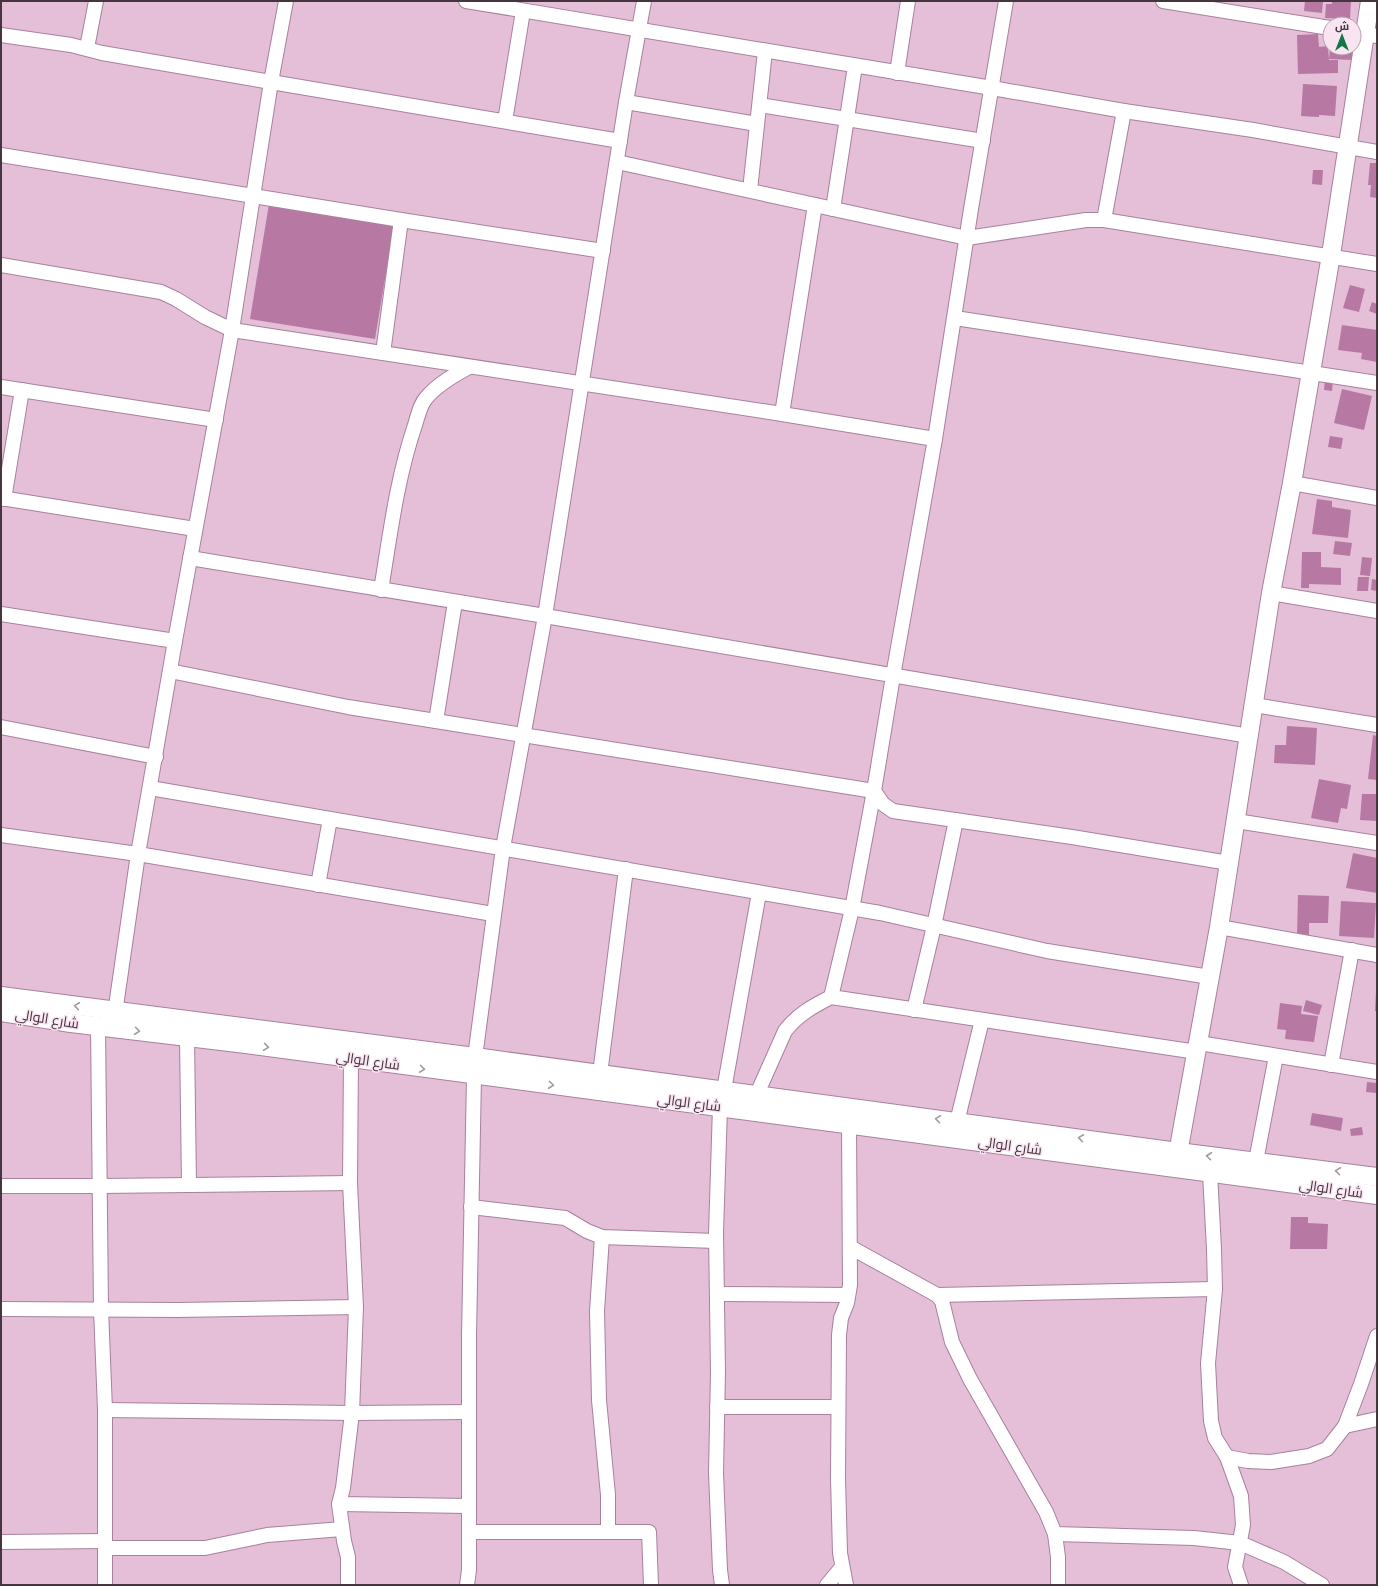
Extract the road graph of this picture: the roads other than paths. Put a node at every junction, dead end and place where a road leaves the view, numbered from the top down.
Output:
1 (96, 1) edge
2 (286, 1) edge
3 (466, 1) edge
4 (644, 1) edge
5 (908, 1) edge
6 (1006, 1) edge
7 (1162, 1) edge
8 (1370, 1) edge
9 (523, 11) junction
10 (1322, 27) edge
11 (639, 30) junction
12 (1365, 34) edge
13 (1, 35) edge
14 (87, 48) junction
15 (766, 51) junction
16 (855, 66) junction
17 (897, 72) junction
18 (271, 82) junction
19 (992, 88) junction
20 (626, 102) junction
21 (760, 105) junction
22 (1124, 111) junction
23 (847, 119) junction
24 (505, 121) junction
25 (757, 124) junction
26 (620, 141) junction
27 (983, 141) junction
28 (1348, 146) junction
29 (1377, 152) edge
30 (1, 155) edge
31 (617, 162) junction
32 (750, 190) junction
33 (253, 195) junction
34 (815, 205) junction
35 (834, 209) junction
36 (401, 220) junction
37 (1104, 220) junction
38 (967, 238) junction
39 (603, 251) junction
40 (1331, 256) junction
41 (1377, 264) edge
42 (1, 265) edge
43 (955, 318) junction
44 (232, 330) junction
45 (383, 353) junction
46 (469, 367) junction
47 (1312, 372) junction
48 (1377, 383) edge
49 (581, 384) junction
50 (1, 387) edge
51 (22, 390) junction
52 (782, 414) junction
53 (216, 420) junction
54 (935, 439) junction
55 (1292, 483) junction
56 (1377, 498) edge
57 (3, 499) edge
58 (195, 529) junction
59 (190, 558) junction
60 (381, 590) junction
61 (1272, 593) junction
62 (454, 602) junction
63 (1377, 610) edge
64 (1, 614) edge
65 (545, 616) junction
66 (175, 641) junction
67 (170, 671) junction
68 (893, 676) junction
69 (1254, 705) junction
70 (436, 721) junction
71 (1377, 724) edge
72 (1, 727) edge
73 (523, 735) junction
74 (1249, 736) junction
75 (156, 757) junction
76 (150, 788) junction
77 (874, 791) junction
78 (330, 819) junction
79 (956, 820) junction
80 (1236, 821) junction
81 (1, 835) edge
82 (1377, 843) edge
83 (503, 848) junction
84 (138, 854) junction
85 (1229, 863) junction
86 (626, 869) junction
87 (318, 885) junction
88 (759, 893) junction
89 (852, 909) junction
90 (493, 914) junction
91 (934, 926) junction
92 (1219, 927) junction
93 (1352, 950) junction
94 (1377, 955) edge
95 (1210, 977) junction
96 (1, 996) edge
97 (831, 997) junction
98 (914, 1010) junction
99 (1, 1012) edge
100 (982, 1020) junction
101 (109, 1022) junction
102 (188, 1037) junction
103 (1198, 1047) junction
104 (1276, 1056) junction
105 (475, 1057) junction
106 (351, 1059) junction
107 (1330, 1065) junction
108 (1377, 1072) edge
109 (600, 1074) junction
110 (474, 1076) junction
111 (757, 1094) junction
112 (722, 1099) junction
113 (957, 1122) junction
114 (849, 1124) junction
115 (1176, 1160) junction
116 (1256, 1161) junction
117 (1210, 1173) junction
118 (1377, 1177) edge
119 (350, 1183) junction
120 (189, 1185) junction
121 (1, 1186) edge
122 (100, 1186) junction
123 (1377, 1196) edge
124 (471, 1207) junction
125 (602, 1237) junction
126 (716, 1241) junction
127 (850, 1247) junction
128 (1215, 1289) junction
129 (717, 1294) junction
130 (848, 1295) junction
131 (937, 1295) junction
132 (356, 1307) junction
133 (101, 1309) junction
134 (2, 1310) edge
135 (1377, 1336) edge
136 (717, 1407) junction
137 (838, 1407) junction
138 (105, 1410) junction
139 (469, 1412) junction
140 (352, 1413) junction
141 (1377, 1419) edge
142 (1345, 1426) junction
143 (1227, 1457) junction
144 (339, 1504) junction
145 (469, 1506) junction
146 (342, 1530) junction
147 (469, 1532) junction
148 (608, 1532) junction
149 (1055, 1534) junction
150 (1, 1542) edge
151 (1240, 1543) junction
152 (105, 1545) junction
153 (842, 1567) junction
154 (105, 1585) edge
155 (348, 1585) edge
156 (467, 1585) edge
157 (651, 1585) edge
158 (722, 1585) edge
159 (827, 1585) edge
160 (846, 1585) edge
161 (1058, 1585) edge
162 (1241, 1585) edge
163 (1322, 1585) edge

1 - 14 street
2 - 18 street
3 - 9 street
4 - 11 street
5 - 17 street
6 - 19 street
7 - 10 street
8 - 12 street
9 - 11 street
9 - 24 street
11 - 15 street
11 - 20 street
12 - 28 street
13 - 14 street
14 - 18 street
15 - 16 street
15 - 21 street
16 - 17 street
16 - 23 street
17 - 19 street
18 - 24 street
18 - 33 street
19 - 22 street
19 - 27 street
20 - 25 street
20 - 26 street
21 - 23 street
21 - 25 street
22 - 28 street
22 - 37 street
23 - 27 street
23 - 35 street
24 - 26 street
25 - 32 street
26 - 31 street
27 - 38 street
28 - 29 street
28 - 40 street
30 - 33 street
31 - 32 street
31 - 39 street
32 - 34 street
33 - 36 street
33 - 44 street
34 - 35 street
34 - 52 street
35 - 38 street
36 - 39 street
36 - 45 street
37 - 38 street
37 - 40 street
38 - 43 street
39 - 49 street
40 - 41 street
40 - 47 street
42 - 44 street
43 - 47 street
43 - 54 street
44 - 45 street
44 - 53 street
45 - 46 street
46 - 49 street
46 - 60 street
47 - 48 street
47 - 55 street
49 - 52 street
49 - 65 street
50 - 51 street
51 - 53 street
51 - 57 street
52 - 54 street
53 - 58 street
54 - 68 street
55 - 56 street
55 - 61 street
57 - 58 street
58 - 59 street
59 - 60 street
59 - 66 street
60 - 62 street
61 - 63 street
61 - 69 street
62 - 65 street
62 - 70 street
64 - 66 street
65 - 68 street
65 - 73 street
66 - 67 street
67 - 70 street
67 - 75 street
68 - 74 street
68 - 77 street
69 - 71 street
69 - 74 street
70 - 73 street
72 - 75 street
73 - 77 street
73 - 83 street
74 - 80 street
75 - 76 street
76 - 78 street
76 - 84 street
77 - 79 street
77 - 89 street
78 - 83 street
78 - 87 street
79 - 85 street
79 - 91 street
80 - 82 street
80 - 85 street
81 - 84 street
83 - 86 street
83 - 90 street
84 - 87 street
84 - 101 street
85 - 92 street
86 - 88 street
86 - 109 street
87 - 90 street
88 - 89 street
88 - 112 street
89 - 91 street
89 - 97 street
90 - 105 street
91 - 95 street
91 - 98 street
92 - 93 street
92 - 95 street
93 - 94 street
93 - 107 street
95 - 103 street
101 -> 96 street, شارع الوالي
97 - 98 street
97 - 111 street
98 - 100 street
99 - 101 street, شارع الوالي
100 - 103 street
100 - 113 street
101 -> 102 street, شارع الوالي
101 - 105 street, شارع الوالي
101 - 122 street
102 -> 106 street, شارع الوالي
102 - 120 street
103 - 104 street
103 - 115 street
104 - 107 street
104 - 116 street
105 - 109 street, شارع الوالي
106 -> 110 street, شارع الوالي
106 - 119 street
107 - 108 street
109 - 112 street, شارع الوالي
110 -> 112 street, شارع الوالي
110 - 124 street
111 - 112 street, شارع الوالي
113 -> 111 street, شارع الوالي
112 - 114 street, شارع الوالي
112 - 126 street
115 -> 113 street, شارع الوالي
114 - 115 street, شارع الوالي
114 - 127 street
116 -> 115 street, شارع الوالي
115 - 117 street, شارع الوالي
118 -> 116 street, شارع الوالي
117 - 123 street, شارع الوالي
117 - 128 street
119 - 120 street
119 - 132 street
120 - 122 street
121 - 122 street
122 - 133 street
124 - 125 street
124 - 139 street
125 - 126 street
125 - 148 street
126 - 129 street
127 - 130 street
127 - 131 street
128 - 131 street
128 - 143 street
129 - 130 street
129 - 136 street
130 - 137 street
131 - 149 street
132 - 133 street
132 - 140 street
133 - 134 street
133 - 138 street
135 - 142 street
136 - 137 street
136 - 158 street
137 - 153 street
138 - 140 street
138 - 152 street
139 - 140 street
139 - 145 street
140 - 144 street
141 - 142 street
142 - 143 street
143 - 151 street
144 - 145 street
144 - 146 street
145 - 147 street
146 - 152 street
146 - 155 street
147 - 148 street
147 - 156 street
148 - 157 street
149 - 151 street
149 - 161 street
150 - 152 street
151 - 162 street
151 - 163 street
152 - 154 street
153 - 159 street
153 - 160 street

